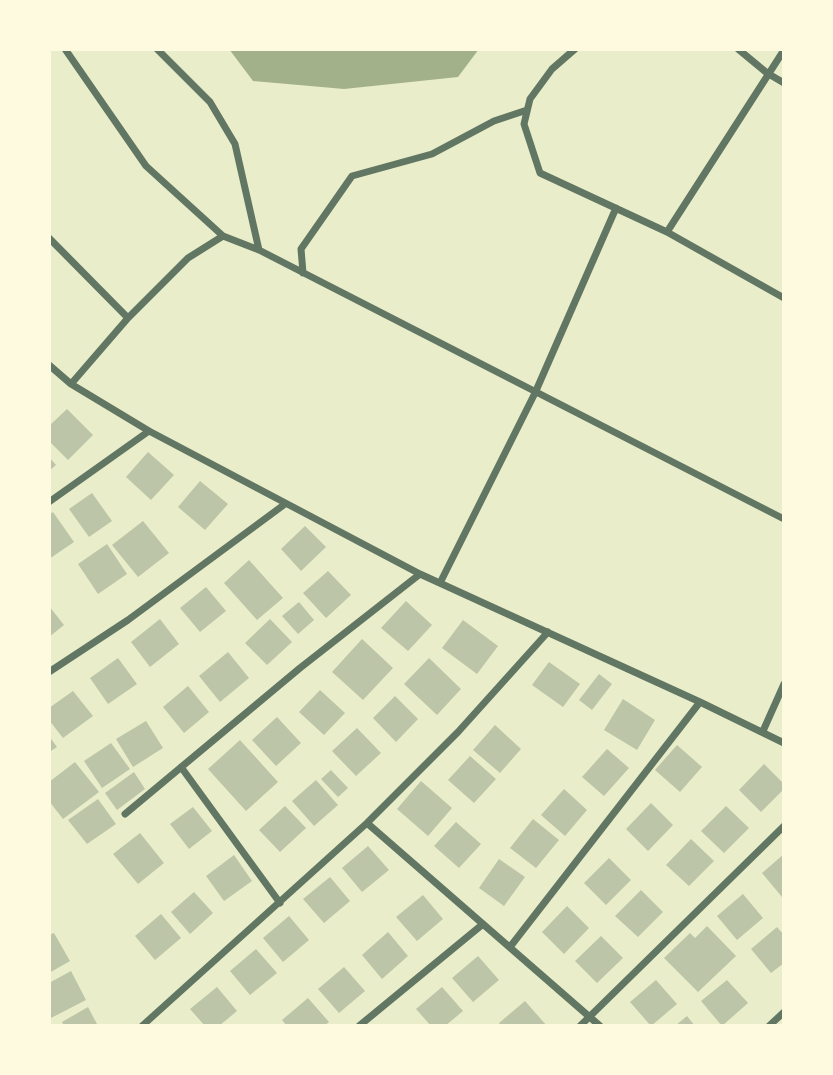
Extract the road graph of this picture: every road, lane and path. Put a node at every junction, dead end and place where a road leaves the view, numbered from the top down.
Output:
1 (65, 49) edge
2 (157, 49) edge
3 (575, 49) edge
4 (737, 49) edge
5 (784, 50) edge
6 (767, 73) junction
7 (784, 83) edge
8 (527, 110) junction
9 (616, 208) junction
10 (667, 232) junction
11 (223, 236) junction
12 (49, 238) edge
13 (259, 250) junction
14 (303, 272) junction
15 (784, 298) edge
16 (128, 318) junction
17 (49, 365) edge
18 (71, 384) junction
19 (535, 393) junction
20 (149, 432) junction
21 (49, 502) edge
22 (285, 504) junction
23 (784, 519) edge
24 (420, 574) junction
25 (440, 583) junction
26 (548, 632) junction
27 (49, 672) edge
28 (784, 684) edge
29 (700, 702) junction
30 (763, 731) junction
31 (784, 743) edge
32 (181, 767) junction
33 (125, 814) dead end
34 (367, 823) junction
35 (784, 826) edge
36 (280, 903) junction
37 (483, 924) junction
38 (510, 947) junction
39 (784, 1012) edge
40 (590, 1016) junction
41 (142, 1026) edge
42 (359, 1026) edge
43 (580, 1026) edge
44 (600, 1026) edge
45 (769, 1026) edge

1 - 11 street
2 - 13 street
3 - 8 street
4 - 6 street
5 - 6 street
6 - 7 street
6 - 10 street
8 - 9 street
8 - 14 street
9 - 10 street
9 - 19 street
10 - 15 street
11 - 13 street
11 - 16 street
12 - 16 street
13 - 14 street
14 - 19 street
16 - 18 street
17 - 18 street
18 - 20 street
19 - 23 street
19 - 25 street
20 - 21 street
20 - 22 street
22 - 24 street
22 - 27 street
24 - 25 street
24 - 32 street
25 - 26 street
26 - 29 street
26 - 34 street
28 - 30 street
29 - 30 street
29 - 38 street
30 - 31 street
32 - 33 street
32 - 36 street
34 - 36 street
34 - 37 street
35 - 40 street
36 - 41 street
37 - 38 street
37 - 42 street
38 - 40 street
39 - 45 street
40 - 43 street
40 - 44 street

